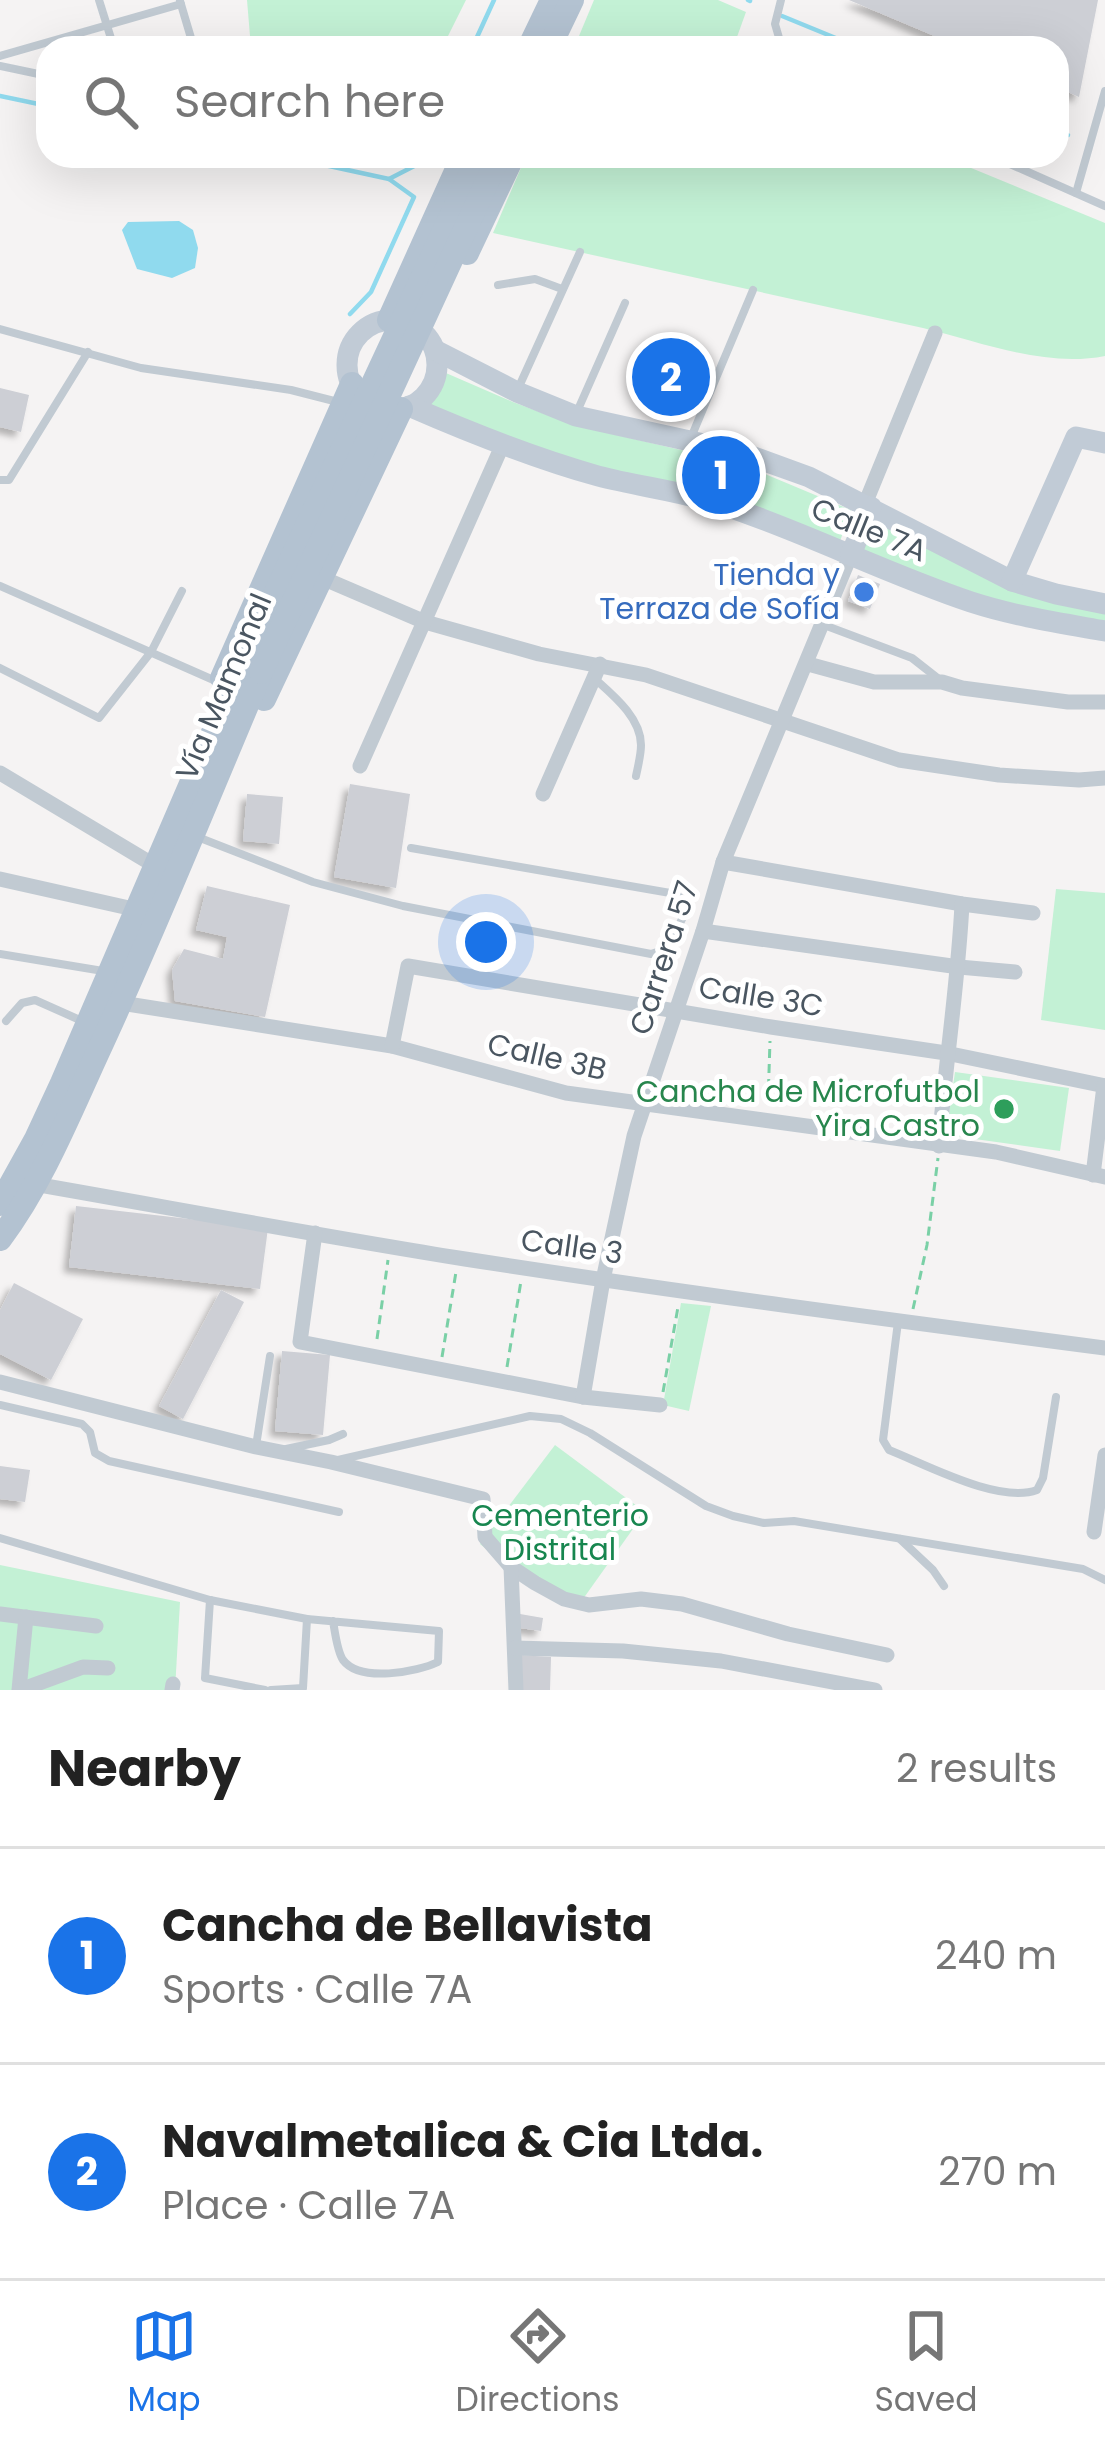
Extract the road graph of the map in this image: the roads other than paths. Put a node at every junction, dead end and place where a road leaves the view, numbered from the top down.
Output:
1 (99, 0) edge
2 (535, 0) edge
3 (552, 0) edge
4 (572, 0) edge
5 (584, 0) edge
6 (781, 0) edge
7 (180, 2) edge
8 (106, 25) junction
9 (68, 36) edge
10 (110, 36) edge
11 (190, 36) edge
12 (518, 36) edge
13 (535, 36) edge
14 (555, 36) edge
15 (568, 36) edge
16 (779, 36) edge
17 (36, 45) edge
18 (0, 56) edge
19 (0, 66) edge
20 (36, 74) edge
21 (1105, 91) edge
22 (459, 168) edge
23 (473, 168) edge
24 (493, 168) edge
25 (508, 168) edge
26 (1019, 168) edge
27 (1076, 193) junction
28 (1105, 206) edge
29 (580, 252) dead end
30 (498, 285) dead end
31 (562, 289) junction
32 (753, 290) dead end
33 (625, 303) dead end
34 (389, 320) junction
35 (0, 329) edge
36 (934, 333) dead end
37 (431, 343) junction
38 (88, 352) junction
39 (517, 392) junction
40 (348, 394) junction
41 (405, 407) junction
42 (575, 416) junction
43 (690, 441) junction
44 (1105, 443) edge
45 (502, 446) junction
46 (0, 480) edge
47 (868, 506) junction
48 (851, 554) junction
49 (320, 578) junction
50 (1012, 581) junction
51 (0, 586) edge
52 (182, 591) dead end
53 (1105, 604) edge
54 (424, 622) junction
55 (823, 624) junction
56 (1105, 631) edge
57 (151, 652) junction
58 (808, 664) junction
59 (0, 668) edge
60 (252, 668) junction
61 (597, 671) junction
62 (220, 682) junction
63 (942, 682) junction
64 (1105, 701) edge
65 (783, 722) junction
66 (219, 746) junction
67 (360, 766) dead end
68 (0, 773) edge
69 (636, 776) dead end
70 (1105, 778) edge
71 (543, 794) dead end
72 (193, 836) junction
73 (411, 848) dead end
74 (723, 862) junction
75 (157, 867) junction
76 (0, 880) edge
77 (962, 904) junction
78 (138, 910) junction
79 (1033, 913) dead end
80 (703, 931) junction
81 (0, 954) edge
82 (958, 967) junction
83 (1015, 973) dead end
84 (110, 974) junction
85 (121, 1003) junction
86 (675, 1010) junction
87 (6, 1021) dead end
88 (87, 1024) junction
89 (392, 1046) junction
90 (946, 1053) junction
91 (1104, 1086) edge
92 (644, 1105) junction
93 (939, 1146) junction
94 (1099, 1176) edge
95 (11, 1190) edge
96 (315, 1233) junction
97 (0, 1239) edge
98 (603, 1280) junction
99 (904, 1321) junction
100 (1105, 1348) edge
101 (270, 1356) dead end
102 (0, 1382) edge
103 (583, 1397) junction
104 (1056, 1397) dead end
105 (0, 1406) edge
106 (660, 1406) road end
107 (343, 1434) dead end
108 (256, 1447) junction
109 (278, 1450) junction
110 (1105, 1455) edge
111 (331, 1462) junction
112 (339, 1512) dead end
113 (1094, 1532) dead end
114 (0, 1538) edge
115 (899, 1538) junction
116 (511, 1567) junction
117 (1105, 1580) edge
118 (944, 1586) dead end
119 (210, 1600) junction
120 (0, 1614) edge
121 (26, 1617) junction
122 (307, 1619) junction
123 (333, 1622) junction
124 (96, 1626) dead end
125 (515, 1648) junction
126 (887, 1654) dead end
127 (109, 1668) dead end
128 (20, 1690) edge
129 (268, 1690) edge
130 (516, 1690) edge
131 (875, 1690) edge

1 - 8 lane
2 - 12 main road
3 - 13 main road
4 - 14 main road
5 - 15 main road
6 - 16 lane
7 - 8 lane
7 - 11 lane
8 - 9 lane
8 - 10 lane
17 - 18 lane
19 - 20 lane
21 - 27 lane
22 - 34 main road
23 - 60 main road, Vía Mamonal, bridge
24 - 60 main road, Vía Mamonal, bridge
25 - 37 main road
26 - 27 lane
27 - 28 lane
29 - 31 lane
30 - 31 lane
31 - 39 lane
32 - 43 lane
33 - 42 lane
34 - 37 street
34 - 40 street
35 - 38 lane
36 - 47 street
37 - 39 street, Calle 7A
37 - 41 street
38 - 40 lane
38 - 46 lane
39 - 42 street, Calle 7A
40 - 41 street
40 - 62 main road
41 - 45 street, Calle 7A
41 - 49 main road
42 - 43 street, Calle 7A
43 - 47 street, Calle 7A
44 - 50 street
45 - 48 street, Calle 7A
45 - 54 street
47 - 48 street
47 - 50 street, Calle 7A
48 - 55 street, Carrera 57
48 - 56 street, Calle 7A
49 - 54 street
49 - 66 main road
50 - 53 street, Calle 7A
51 - 57 lane
52 - 57 lane
54 - 61 street
54 - 67 street
55 - 58 street, Carrera 57
55 - 63 lane
57 - 59 lane
57 - 62 lane
58 - 63 street
58 - 65 street, Carrera 57
60 - 66 main road, Vía Mamonal
61 - 65 street
61 - 69 lane
61 - 71 street
62 - 66 main road
63 - 64 street
65 - 70 street
65 - 74 street, Carrera 57
66 - 72 main road, Vía Mamonal
66 - 75 main road, Vía Mamonal
68 - 75 street
72 - 73 lane
72 - 85 main road, Vía Mamonal
74 - 77 street
74 - 80 street, Carrera 57
75 - 78 main road, Vía Mamonal
76 - 78 street
77 - 79 street
77 - 82 street
78 - 84 main road, Vía Mamonal
80 - 82 street
80 - 86 street, Carrera 57
81 - 84 lane
82 - 83 street
82 - 90 street
84 - 88 main road, Vía Mamonal
85 - 89 street, Calle 3B
85 - 95 main road, Vía Mamonal
86 - 89 street, Calle 3C
86 - 90 street, Calle 3C
86 - 92 street, Carrera 57
87 - 88 lane
88 - 95 main road, Vía Mamonal
89 - 92 street, Calle 3B
90 - 91 street, Calle 3C
90 - 93 street
91 - 94 street
92 - 93 street, Calle 3B
92 - 98 street, Carrera 57
93 - 94 street, Calle 3B
95 - 96 street, Calle 3
95 - 97 main road, Vía Mamonal
96 - 98 street, Calle 3
96 - 103 street
98 - 99 street, Calle 3
98 - 103 street, Carrera 57
99 - 100 street, Calle 3
99 - 104 lane
101 - 108 lane
102 - 108 street
103 - 106 street
105 - 112 lane
107 - 109 lane
108 - 109 street
109 - 111 street
110 - 113 street
111 - 115 lane
111 - 116 street
114 - 119 lane
115 - 117 lane
115 - 118 lane
116 - 125 street
116 - 126 street
119 - 122 lane
119 - 129 lane
120 - 121 street
121 - 124 street
121 - 128 street
122 - 123 lane
122 - 129 lane
123 - 123 lane
125 - 130 street
125 - 131 street
127 - 128 street

